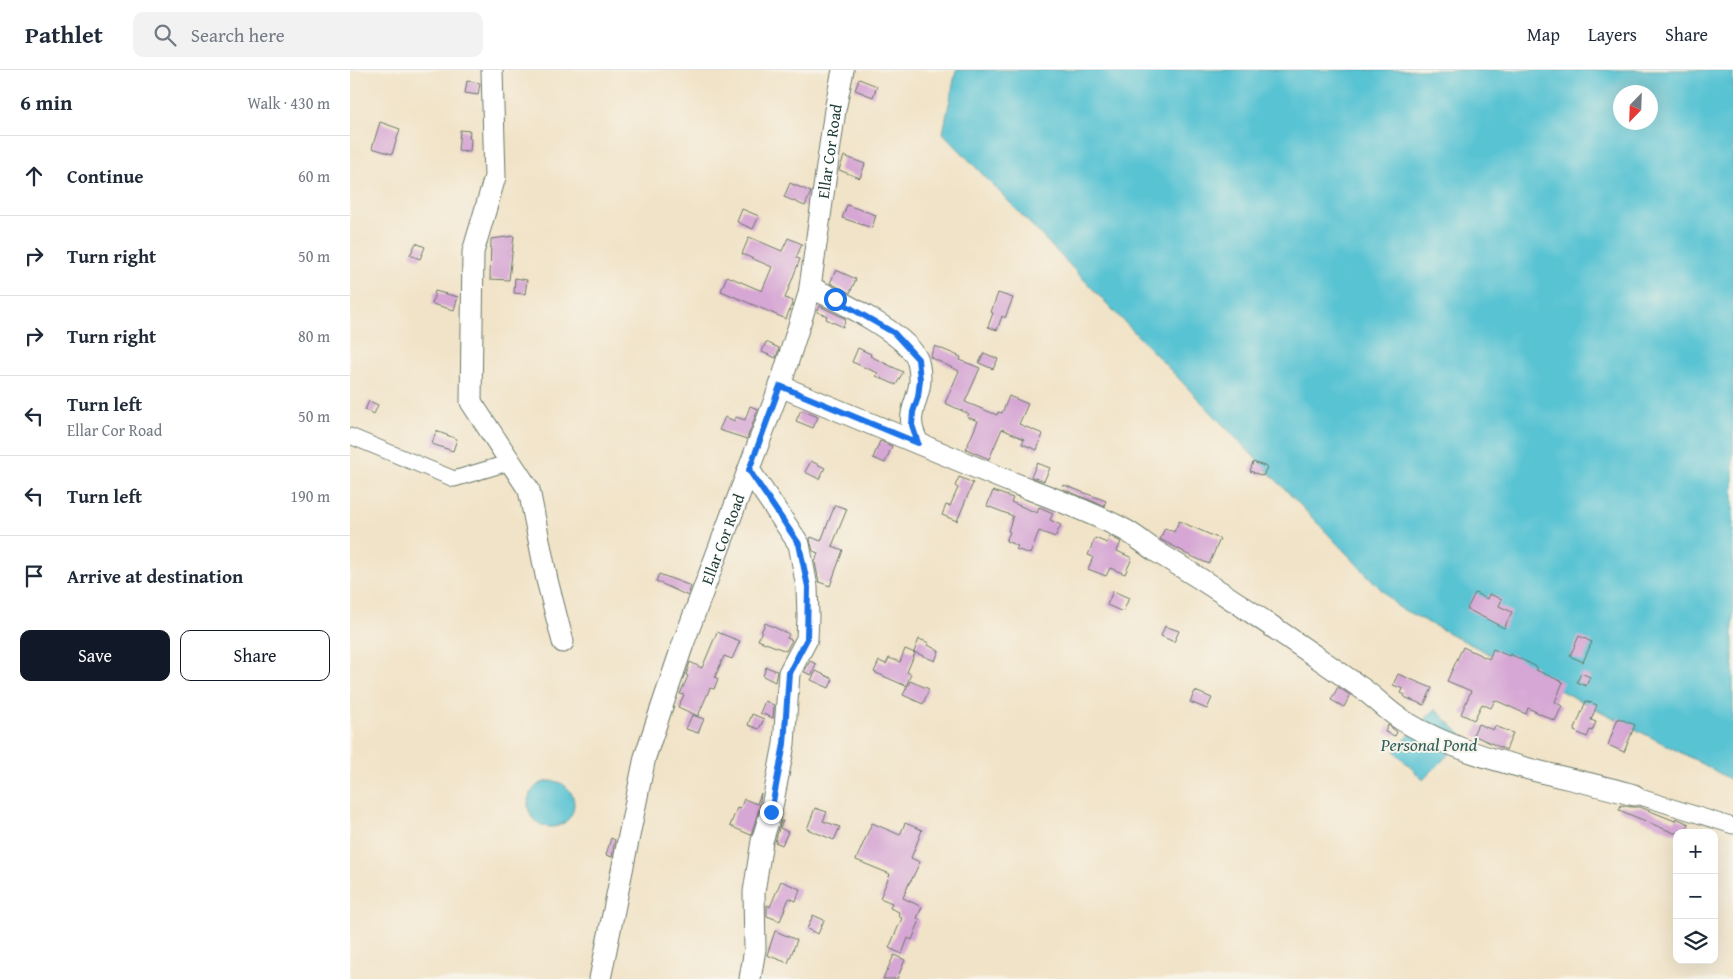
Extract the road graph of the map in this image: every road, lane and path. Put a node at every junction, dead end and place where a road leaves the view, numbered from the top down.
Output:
1 (492, 70) edge
2 (843, 70) edge
3 (818, 291) dead end
4 (780, 386) junction
5 (350, 436) edge
6 (918, 443) junction
7 (511, 462) junction
8 (749, 470) junction
9 (563, 642) dead end
10 (1634, 794) joint
11 (1733, 826) edge
12 (600, 979) edge
13 (750, 979) edge

1 - 7 street
2 - 4 street, Ellar Cor Road
3 - 6 street
4 - 6 street
4 - 8 street, Ellar Cor Road
5 - 7 street
6 - 10 street
7 - 9 street
8 - 12 street, Ellar Cor Road
8 - 13 street
10 - 11 street

